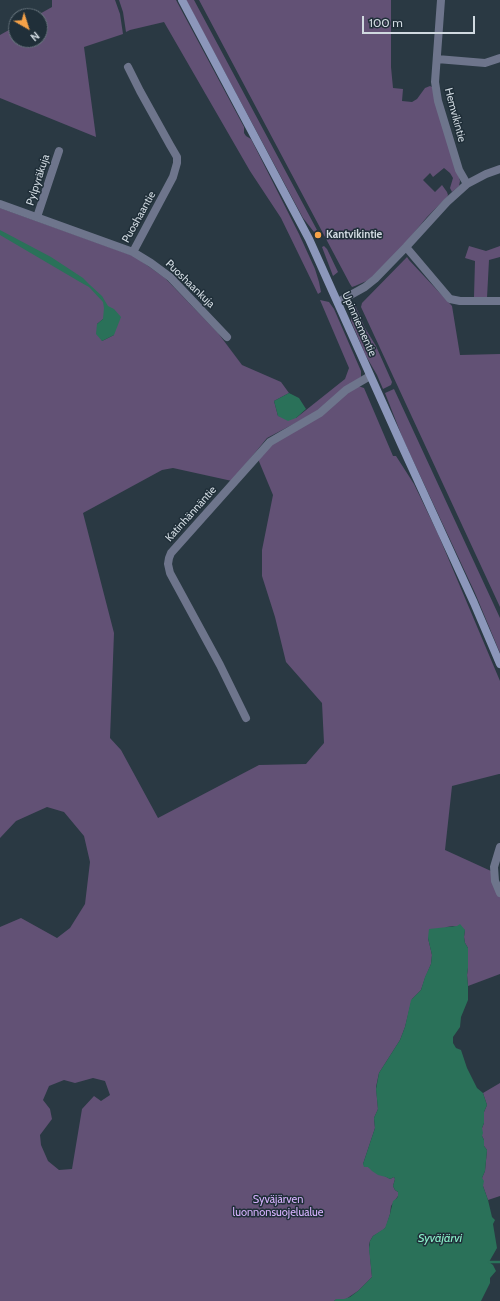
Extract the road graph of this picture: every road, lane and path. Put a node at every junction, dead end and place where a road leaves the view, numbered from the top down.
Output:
1 (182, 0) edge
2 (441, 0) edge
3 (500, 58) edge
4 (437, 59) junction
5 (128, 67) dead end
6 (59, 151) dead end
7 (500, 169) edge
8 (467, 184) junction
9 (0, 204) edge
10 (37, 217) junction
11 (406, 247) junction
12 (133, 252) junction
13 (500, 301) edge
14 (338, 302) junction
15 (227, 337) dead end
16 (370, 376) junction
17 (500, 664) edge
18 (246, 718) dead end
19 (500, 847) edge
20 (500, 893) edge

1 - 14 street, Upinniementie
2 - 4 street, Hemvikintie
3 - 4 street
4 - 8 street, Hemvikintie
5 - 12 street, Puoshaantie
6 - 10 street, Pylpyräkuja
7 - 8 street
8 - 11 street
9 - 10 street, Puoshaantie
10 - 12 street, Puoshaantie
11 - 13 street
11 - 14 street
12 - 15 street, Puoshaankuja
14 - 16 street, Upinniementie
16 - 17 street, Upinniementie
16 - 18 street, Katinhännäntie
19 - 20 street

